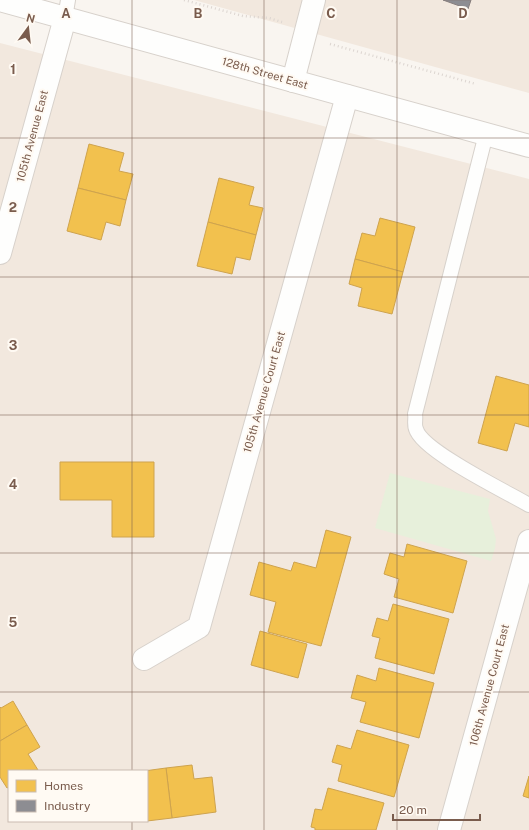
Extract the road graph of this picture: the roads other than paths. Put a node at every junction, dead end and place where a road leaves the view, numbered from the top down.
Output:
1 (0, 0) edge
2 (314, 0) edge
3 (67, 9) edge
4 (293, 81) junction
5 (347, 96) junction
6 (486, 134) junction
7 (529, 146) edge
8 (0, 253) edge
9 (529, 505) edge
10 (529, 541) edge
11 (144, 659) dead end
12 (449, 830) edge

1 - 3 street, 128th Street East
2 - 4 street
3 - 4 street, 128th Street East
3 - 8 street, 105th Avenue East
4 - 5 street, 128th Street East
5 - 6 street, 128th Street East
5 - 11 street, 105th Avenue Court East
6 - 7 street, 128th Street East
6 - 9 lane
10 - 12 street, 106th Avenue Court East

